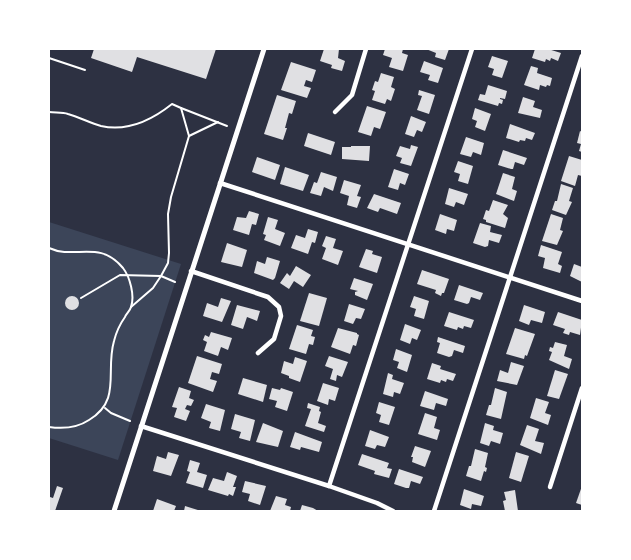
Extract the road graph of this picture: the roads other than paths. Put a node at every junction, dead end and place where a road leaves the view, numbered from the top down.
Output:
1 (264, 49) edge
2 (366, 49) edge
3 (472, 49) edge
4 (582, 56) edge
5 (49, 58) edge
6 (85, 70) dead end
7 (335, 112) dead end
8 (220, 183) junction
9 (408, 244) junction
10 (191, 271) junction
11 (510, 278) junction
12 (582, 301) edge
13 (258, 353) dead end
14 (582, 388) edge
15 (141, 426) junction
16 (329, 486) junction
17 (550, 487) dead end
18 (114, 511) edge
19 (393, 511) edge
20 (434, 511) edge

1 - 8 street
2 - 7 street
3 - 9 street
4 - 11 street
5 - 6 lane
8 - 9 street
8 - 10 street
9 - 11 street
9 - 16 street
10 - 13 street
10 - 15 street
11 - 12 street
11 - 20 street
14 - 17 street
15 - 16 street
15 - 18 street
16 - 19 street

